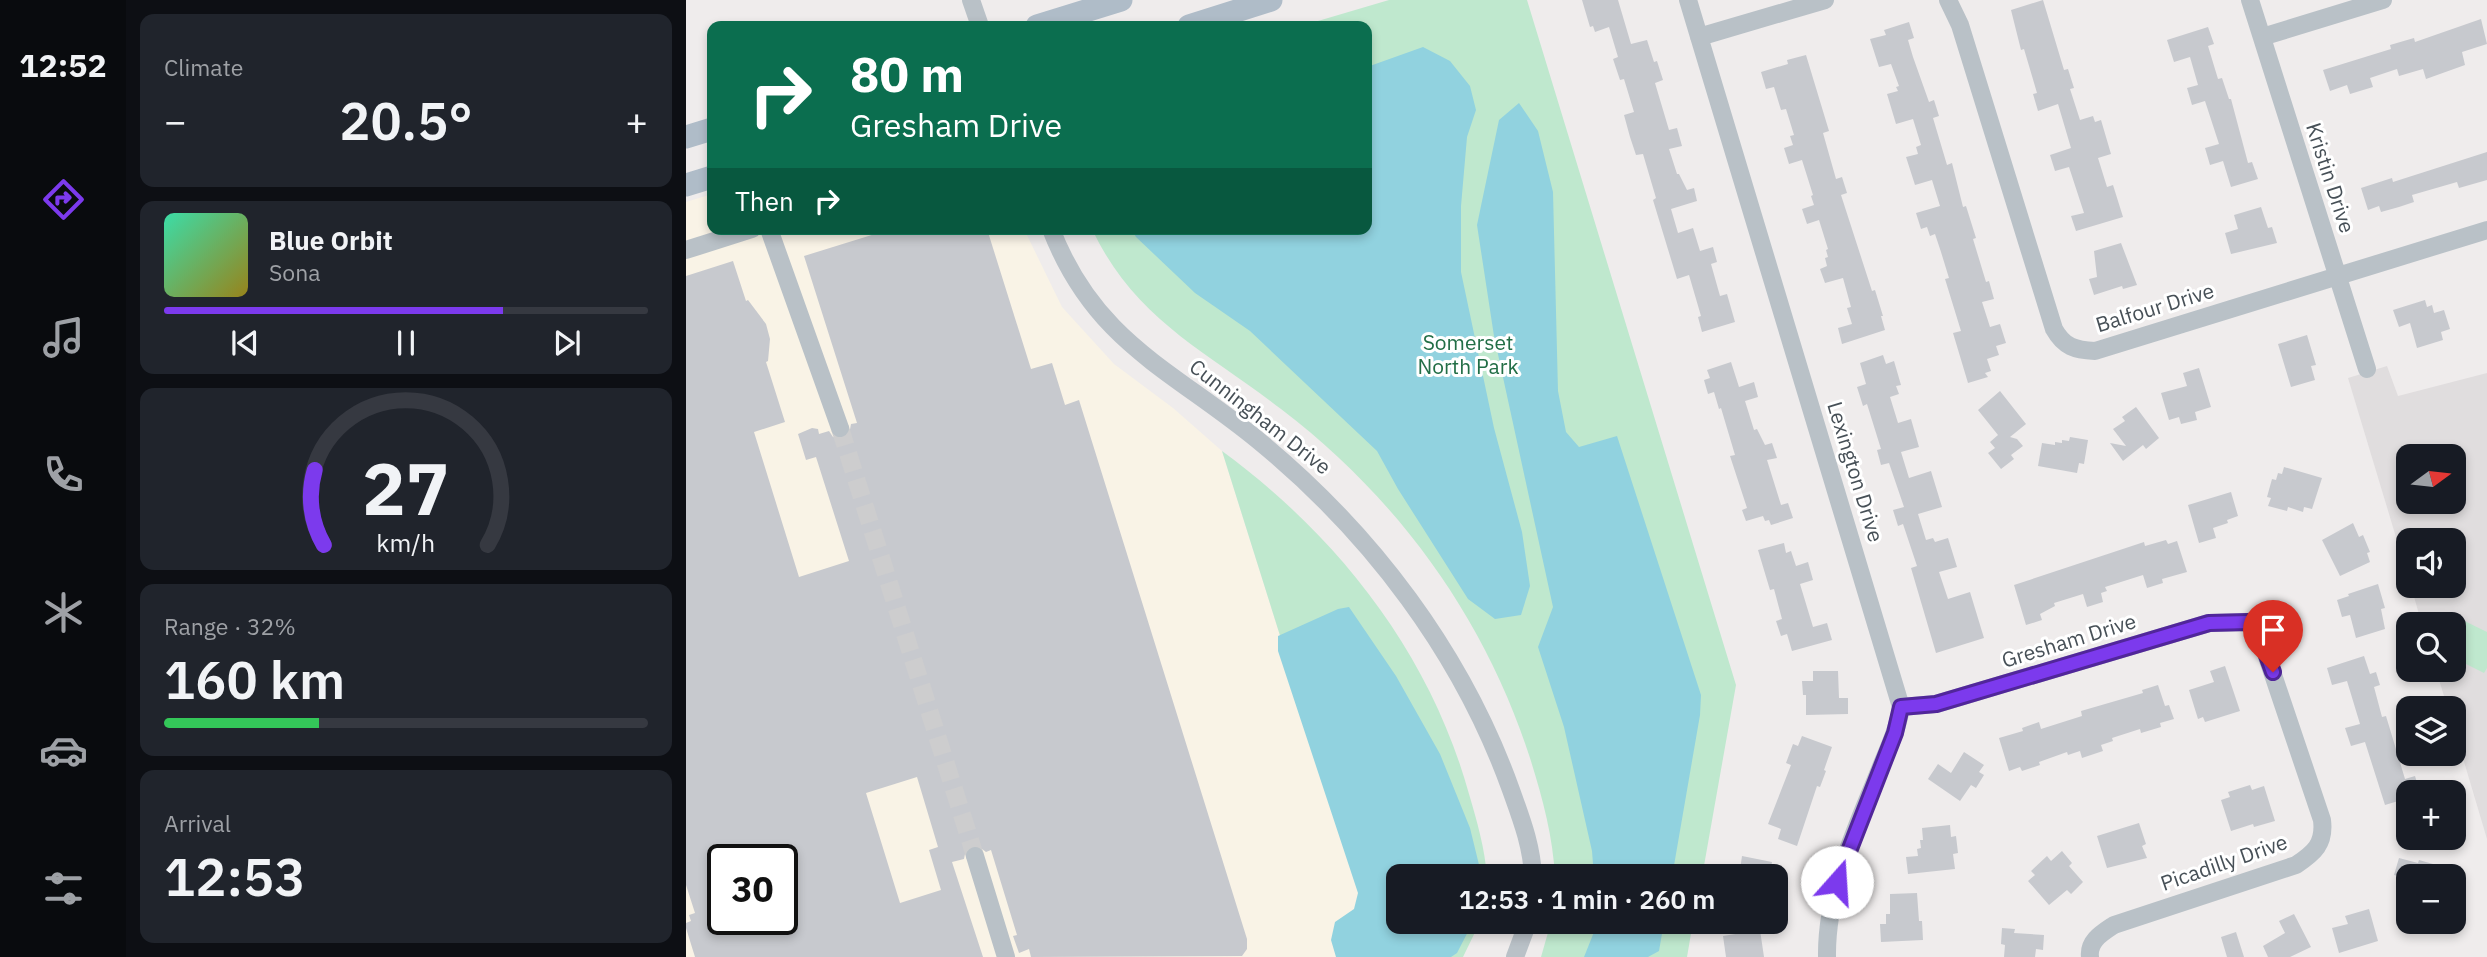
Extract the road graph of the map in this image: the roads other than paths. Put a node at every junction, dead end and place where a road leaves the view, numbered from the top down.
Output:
1 (971, 0) edge
2 (1121, 0) edge
3 (1271, 0) edge
4 (1688, 0) edge
5 (1825, 0) edge
6 (1948, 0) edge
7 (2250, 0) edge
8 (2383, 0) edge
9 (978, 21) edge
10 (1053, 21) edge
11 (1205, 21) edge
12 (1699, 37) junction
13 (2262, 37) junction
14 (707, 131) edge
15 (686, 137) edge
16 (707, 179) edge
17 (686, 185) edge
18 (2487, 230) edge
19 (733, 235) edge
20 (771, 235) edge
21 (1054, 235) edge
22 (686, 250) edge
23 (2338, 275) junction
24 (2367, 369) dead end
25 (840, 428) tunnel mouth
26 (2249, 622) joint
27 (1901, 707) junction
28 (975, 856) tunnel mouth
29 (1532, 864) edge
30 (1524, 934) edge
31 (1006, 957) edge
32 (1515, 957) edge
33 (1827, 957) edge
34 (2090, 957) edge

1 - 9 street
2 - 10 main road
3 - 11 main road
4 - 12 street, Lexington Drive
5 - 12 street
6 - 23 street, Balfour Drive
7 - 13 street, Kristin Drive
8 - 13 street
12 - 27 street, Lexington Drive
13 - 23 street, Kristin Drive
14 - 15 main road
16 - 17 main road
18 - 23 street, Balfour Drive
19 - 22 street
20 - 25 street
21 - 29 street, Cunningham Drive
23 - 24 street, Kristin Drive
26 - 27 street, Gresham Drive
26 - 34 street, Picadilly Drive
27 - 33 street
28 - 31 street
30 - 32 street

